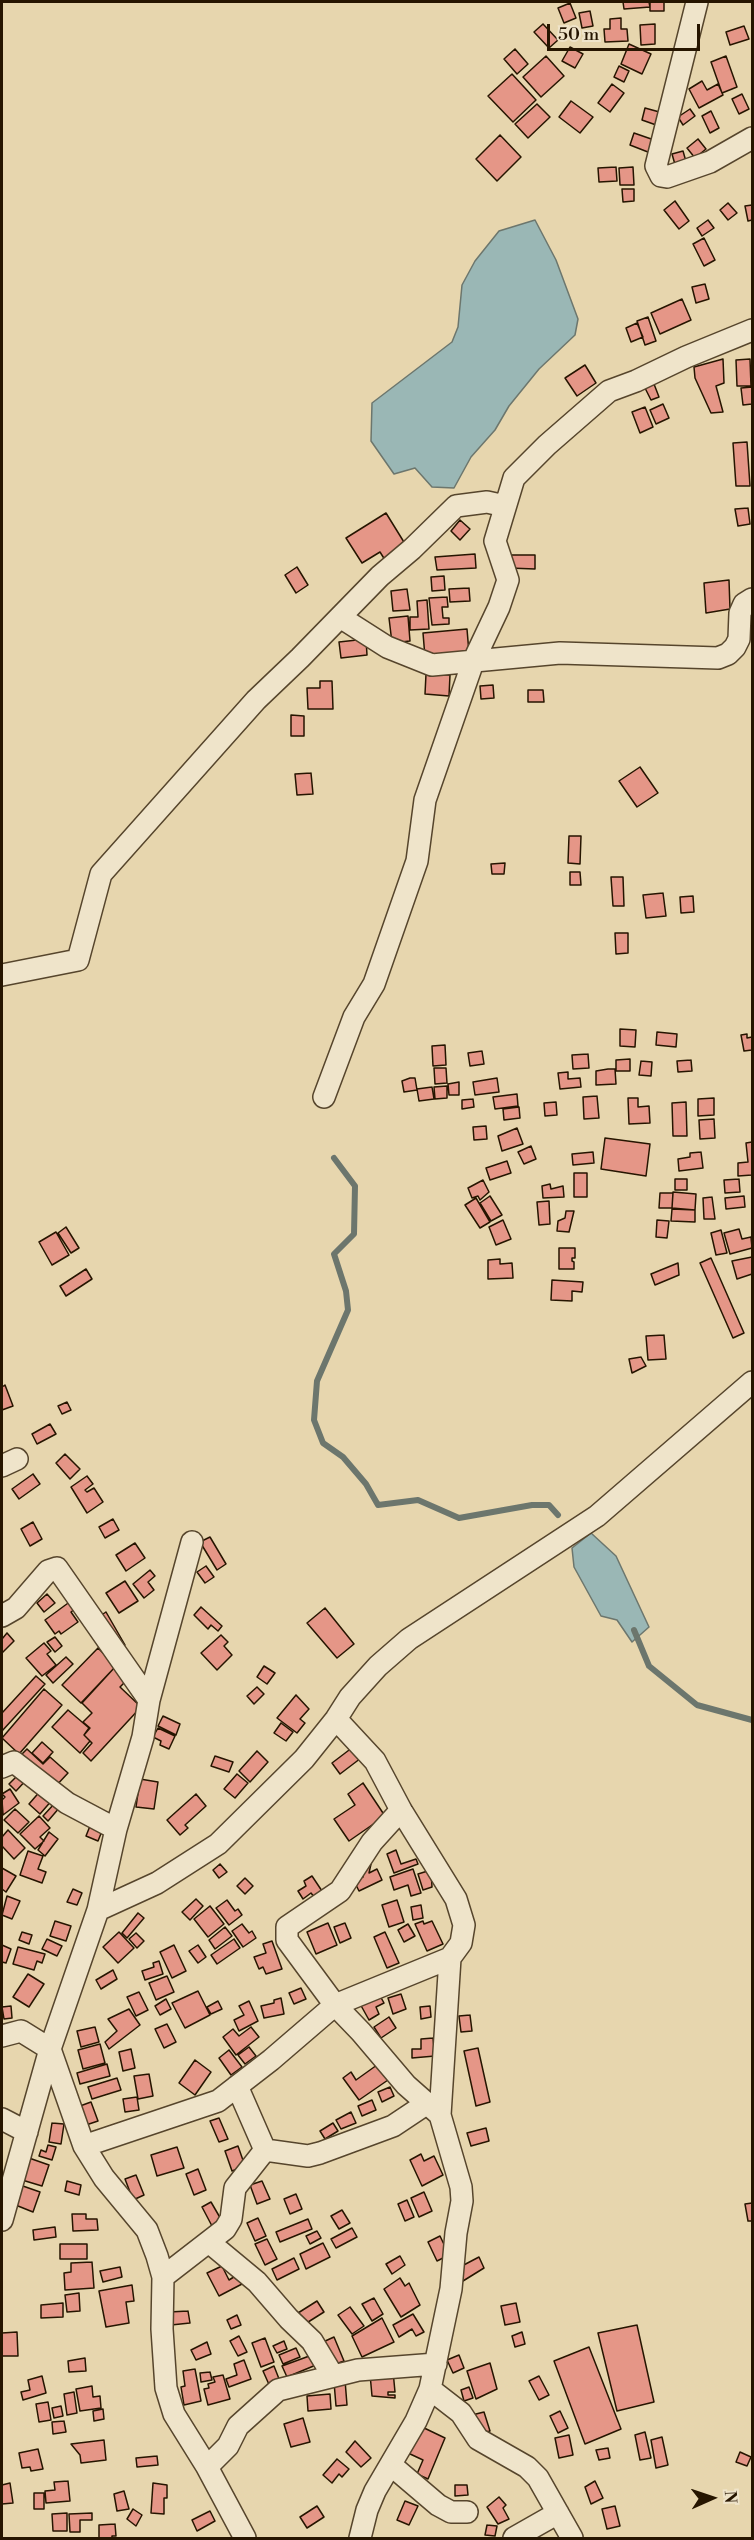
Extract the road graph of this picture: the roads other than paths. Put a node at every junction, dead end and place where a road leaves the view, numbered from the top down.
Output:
1 (697, 2) edge
2 (753, 138) edge
3 (753, 330) edge
4 (505, 506) junction
5 (753, 599) edge
6 (340, 617) junction
7 (473, 662) junction
8 (2, 975) edge
9 (324, 1097) dead end
10 (753, 1382) edge
11 (192, 1542) dead end
12 (2, 1616) edge
13 (149, 1700) junction
14 (336, 1719) junction
15 (2, 1767) edge
16 (402, 1810) junction
17 (116, 1829) junction
18 (98, 1910) junction
19 (450, 1958) junction
20 (335, 2005) junction
21 (2, 2036) edge
22 (50, 2049) junction
23 (237, 2086) junction
24 (433, 2109) junction
25 (2, 2119) edge
26 (27, 2132) junction
27 (84, 2146) junction
28 (265, 2150) junction
29 (2, 2220) edge
30 (210, 2243) junction
31 (163, 2277) junction
32 (436, 2364) junction
33 (333, 2376) junction
34 (430, 2389) junction
35 (391, 2465) junction
36 (207, 2467) junction
37 (467, 2512) dead end
38 (558, 2513) junction
39 (365, 2537) edge
40 (244, 2538) edge
41 (514, 2538) edge
42 (572, 2538) edge

1 - 2 street
3 - 4 street
4 - 6 street
4 - 7 street
5 - 7 street
6 - 7 street
6 - 8 street
7 - 9 street
10 - 14 street
11 - 13 street
12 - 13 street
13 - 17 street
14 - 16 street
14 - 18 street
15 - 17 street
16 - 19 street
16 - 20 street
17 - 18 street
18 - 22 street
19 - 20 street
19 - 24 street
20 - 23 street
20 - 24 street
21 - 22 street
22 - 26 street
22 - 27 street
23 - 27 street
23 - 28 street
24 - 28 street
24 - 32 street
25 - 26 street
26 - 29 street
27 - 31 street
28 - 30 street
30 - 31 street
30 - 33 street
31 - 36 street
32 - 33 street
32 - 34 street
33 - 36 street
34 - 35 street
34 - 38 street
35 - 37 street
35 - 39 street
36 - 40 street
38 - 41 street
38 - 42 street

